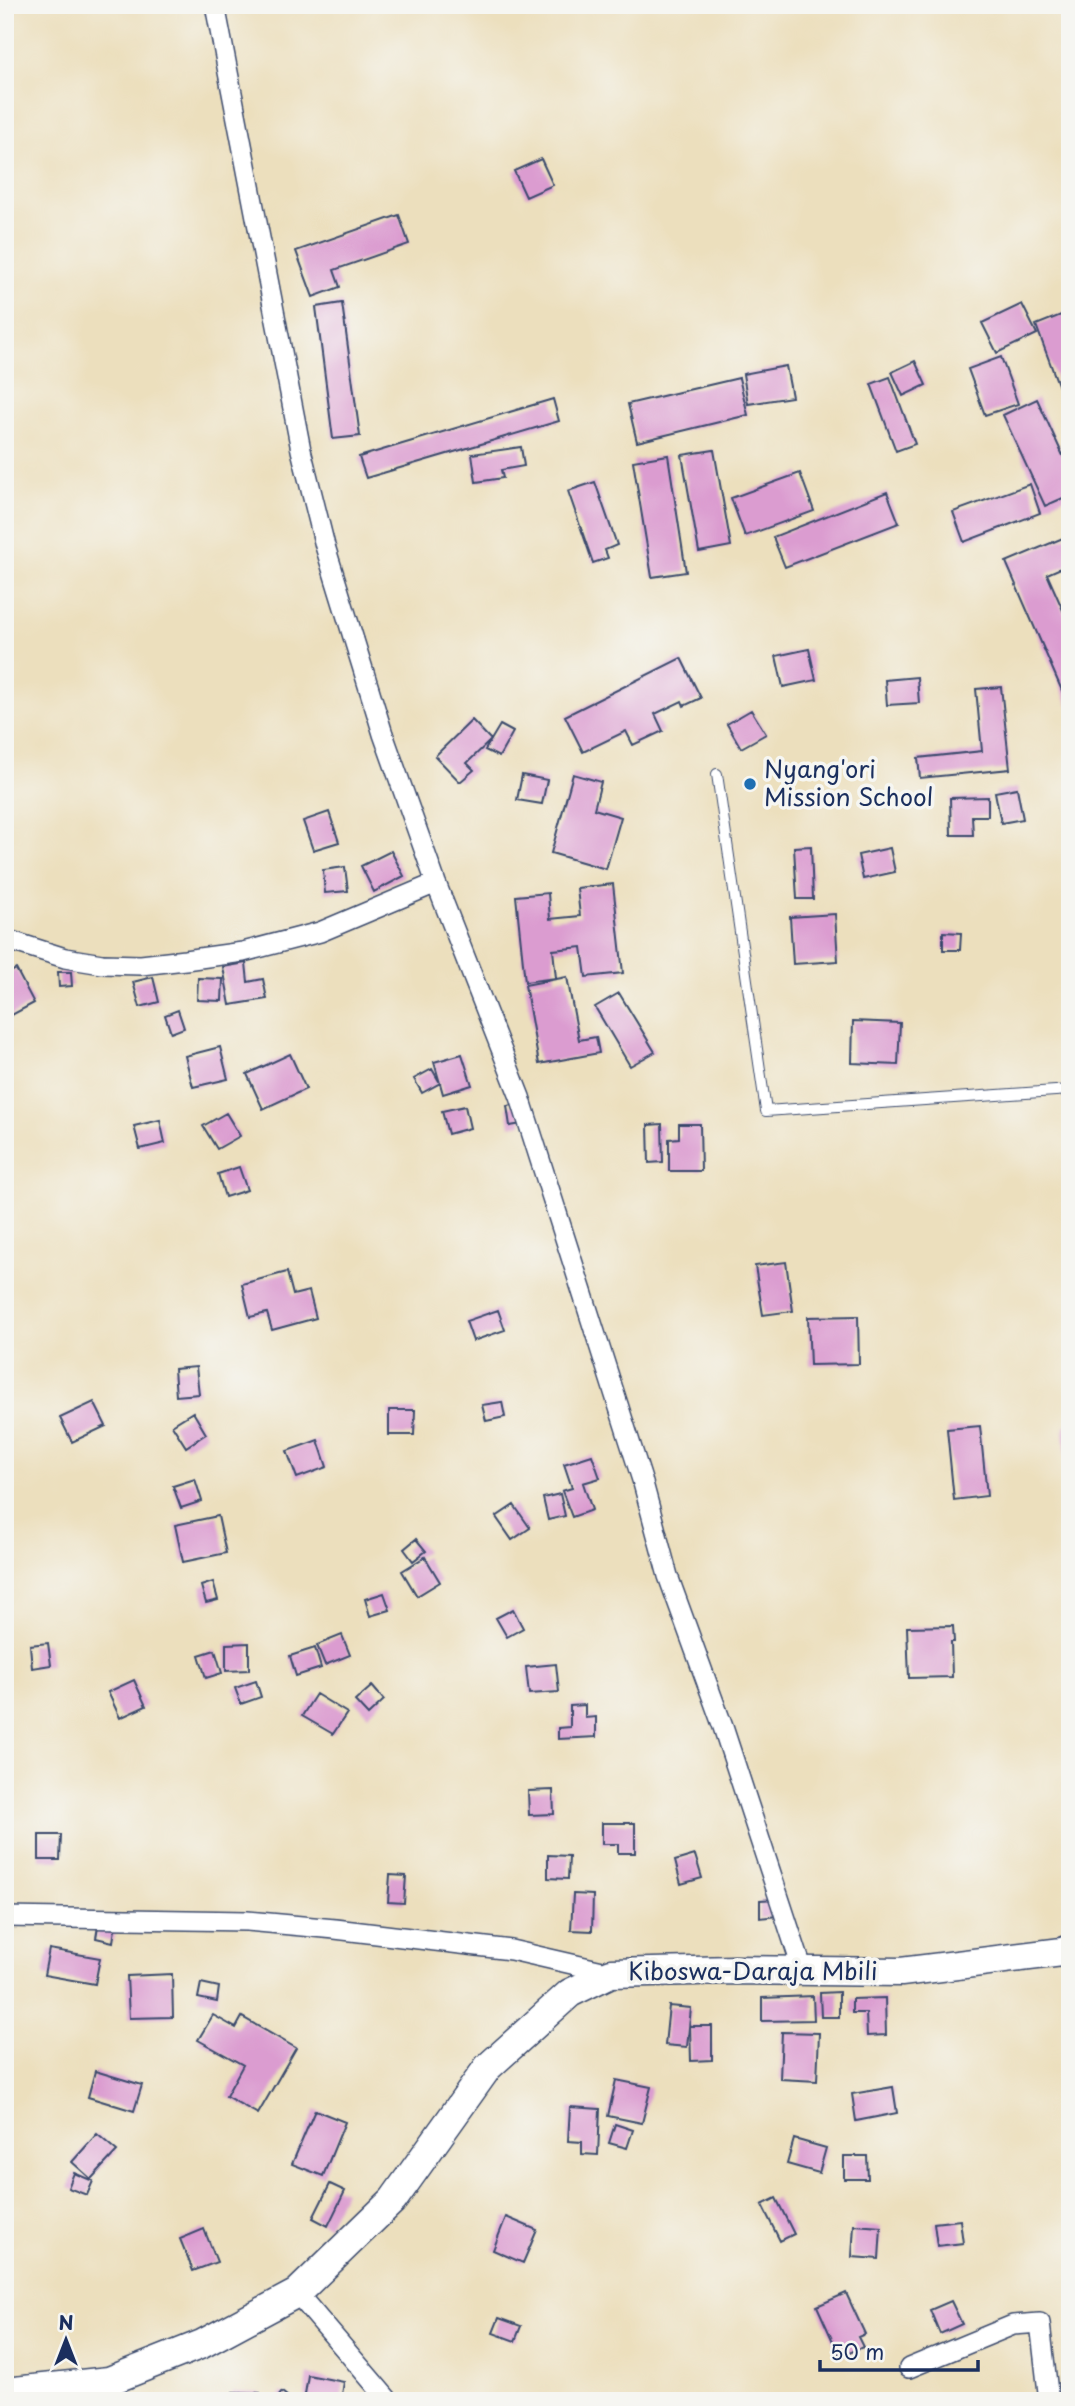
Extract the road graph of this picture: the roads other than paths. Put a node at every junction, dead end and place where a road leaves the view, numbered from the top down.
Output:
1 (215, 5) edge
2 (717, 774) dead end
3 (436, 883) junction
4 (5, 939) edge
5 (1070, 1090) edge
6 (5, 1917) edge
7 (1067, 1952) edge
8 (803, 1971) junction
9 (611, 1973) junction
10 (297, 2293) junction
11 (909, 2368) dead end
12 (5, 2392) edge
13 (388, 2401) edge
14 (1049, 2401) edge

1 - 3 street
2 - 5 lane
3 - 4 street
3 - 8 street
6 - 9 street
7 - 8 main road, Kiboswa-Daraja Mbili
8 - 9 main road, Kiboswa-Daraja Mbili
9 - 10 main road, Kiboswa-Daraja Mbili
10 - 12 main road, Kiboswa-Daraja Mbili
10 - 13 street
11 - 14 street

